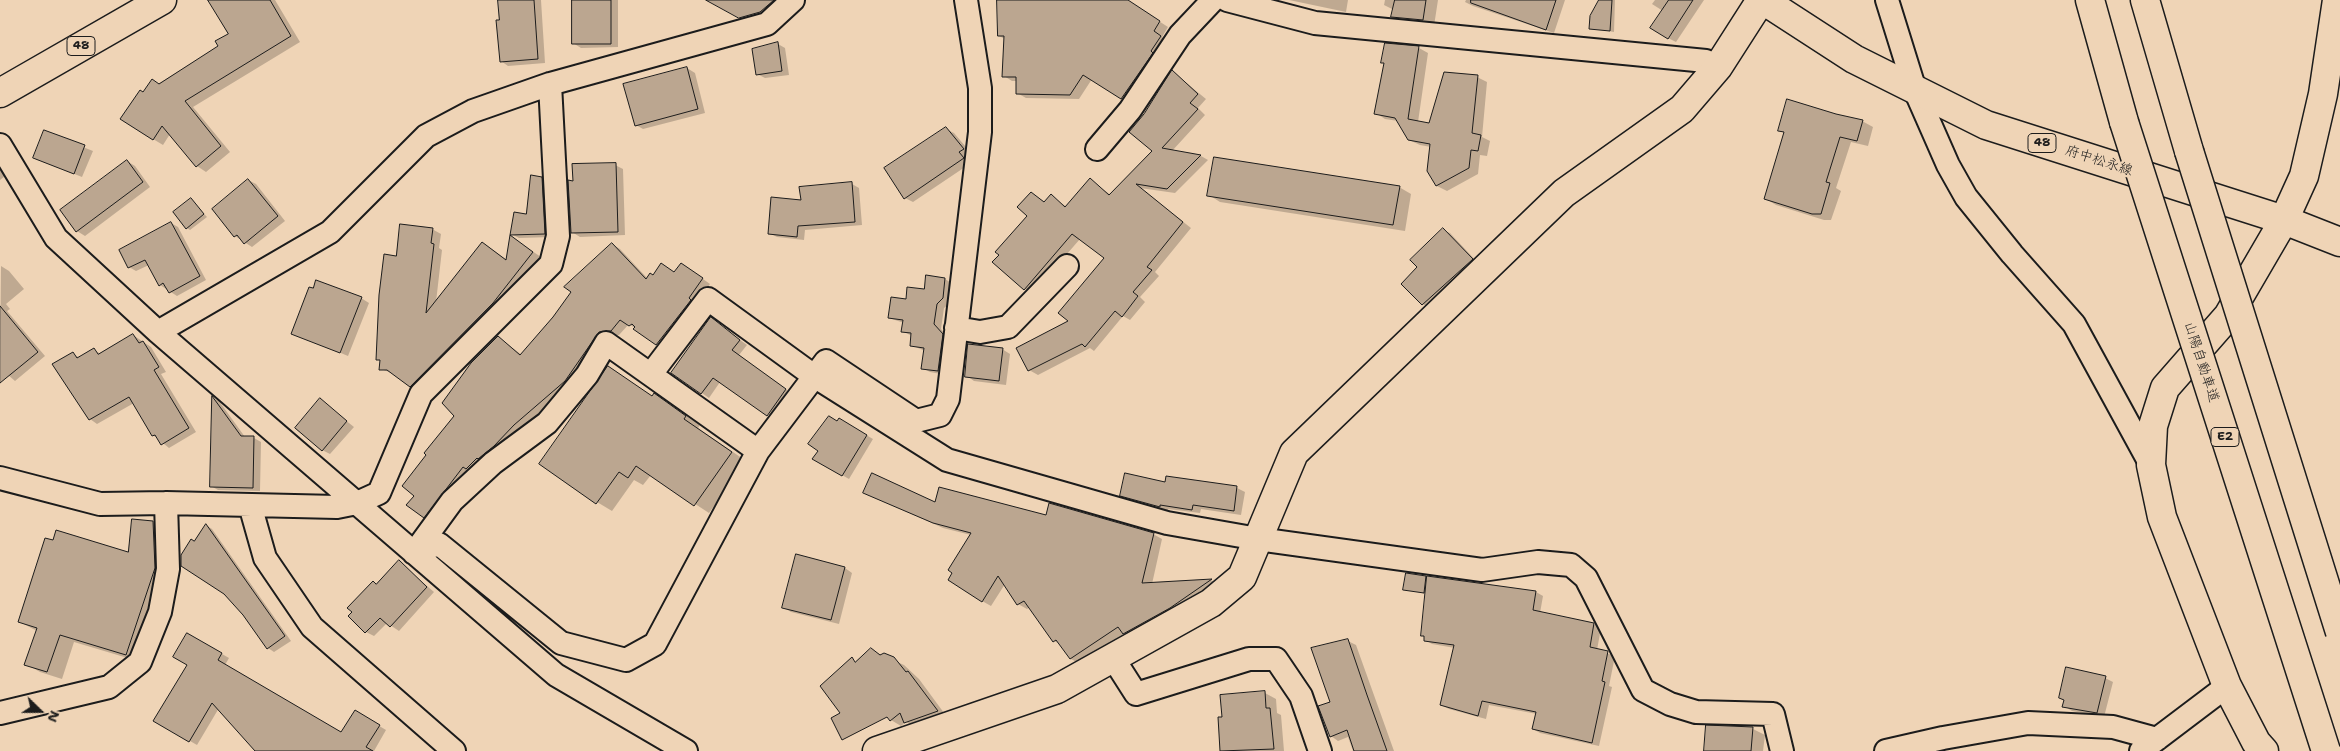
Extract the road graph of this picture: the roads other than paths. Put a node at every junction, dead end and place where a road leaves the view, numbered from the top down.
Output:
1 (162, 0) edge
2 (793, 0) edge
3 (966, 0) edge
4 (1213, 0) edge
5 (1227, 0) edge
6 (1762, 0) edge
7 (1887, 0) edge
8 (2090, 0) edge
9 (2145, 0) edge
10 (2337, 0) edge
11 (1718, 67) junction
12 (2334, 68) edge
13 (550, 84) junction
14 (1916, 90) junction
15 (0, 93) edge
16 (0, 145) edge
17 (1097, 149) dead end
18 (2284, 220) junction
19 (2340, 242) edge
20 (1067, 266) dead end
21 (956, 328) junction
22 (158, 332) junction
23 (651, 374) junction
24 (814, 376) junction
25 (758, 451) junction
26 (2151, 465) junction
27 (0, 478) edge
28 (166, 503) junction
29 (357, 503) junction
30 (250, 505) junction
31 (1258, 538) junction
32 (414, 553) junction
33 (2340, 632) edge
34 (1113, 658) junction
35 (2227, 686) junction
36 (0, 713) edge
37 (2149, 745) edge
38 (884, 749) edge
39 (451, 750) edge
40 (686, 751) edge
41 (1320, 751) edge
42 (1782, 751) edge
43 (1886, 751) edge
44 (2264, 751) edge
45 (2326, 751) edge

1 - 15 main road, 48
2 - 13 street
3 - 21 street
4 - 17 street
5 - 11 street
6 - 11 main road
6 - 14 main road, 府中松永線 / 48
7 - 14 street
8 - 45 main road, 山陽自動車道 / E2, bridge
9 - 33 main road, bridge
10 - 12 main road
11 - 31 main road
12 - 18 main road
13 - 22 street
13 - 29 street
14 - 18 main road, 府中松永線 / 48
14 - 26 street
16 - 22 street
18 - 19 main road, 府中松永線 / 48
18 - 26 main road
20 - 21 street
21 - 24 street
22 - 29 street
23 - 24 street
23 - 25 street
23 - 32 street
24 - 25 street
24 - 31 street
25 - 32 street
26 - 35 main road
27 - 28 street
28 - 30 street
28 - 36 street
29 - 30 street
29 - 32 street
30 - 39 street
31 - 34 main road
31 - 42 street
32 - 40 street
34 - 38 main road
34 - 41 street
35 - 37 street
35 - 44 main road
37 - 43 street

